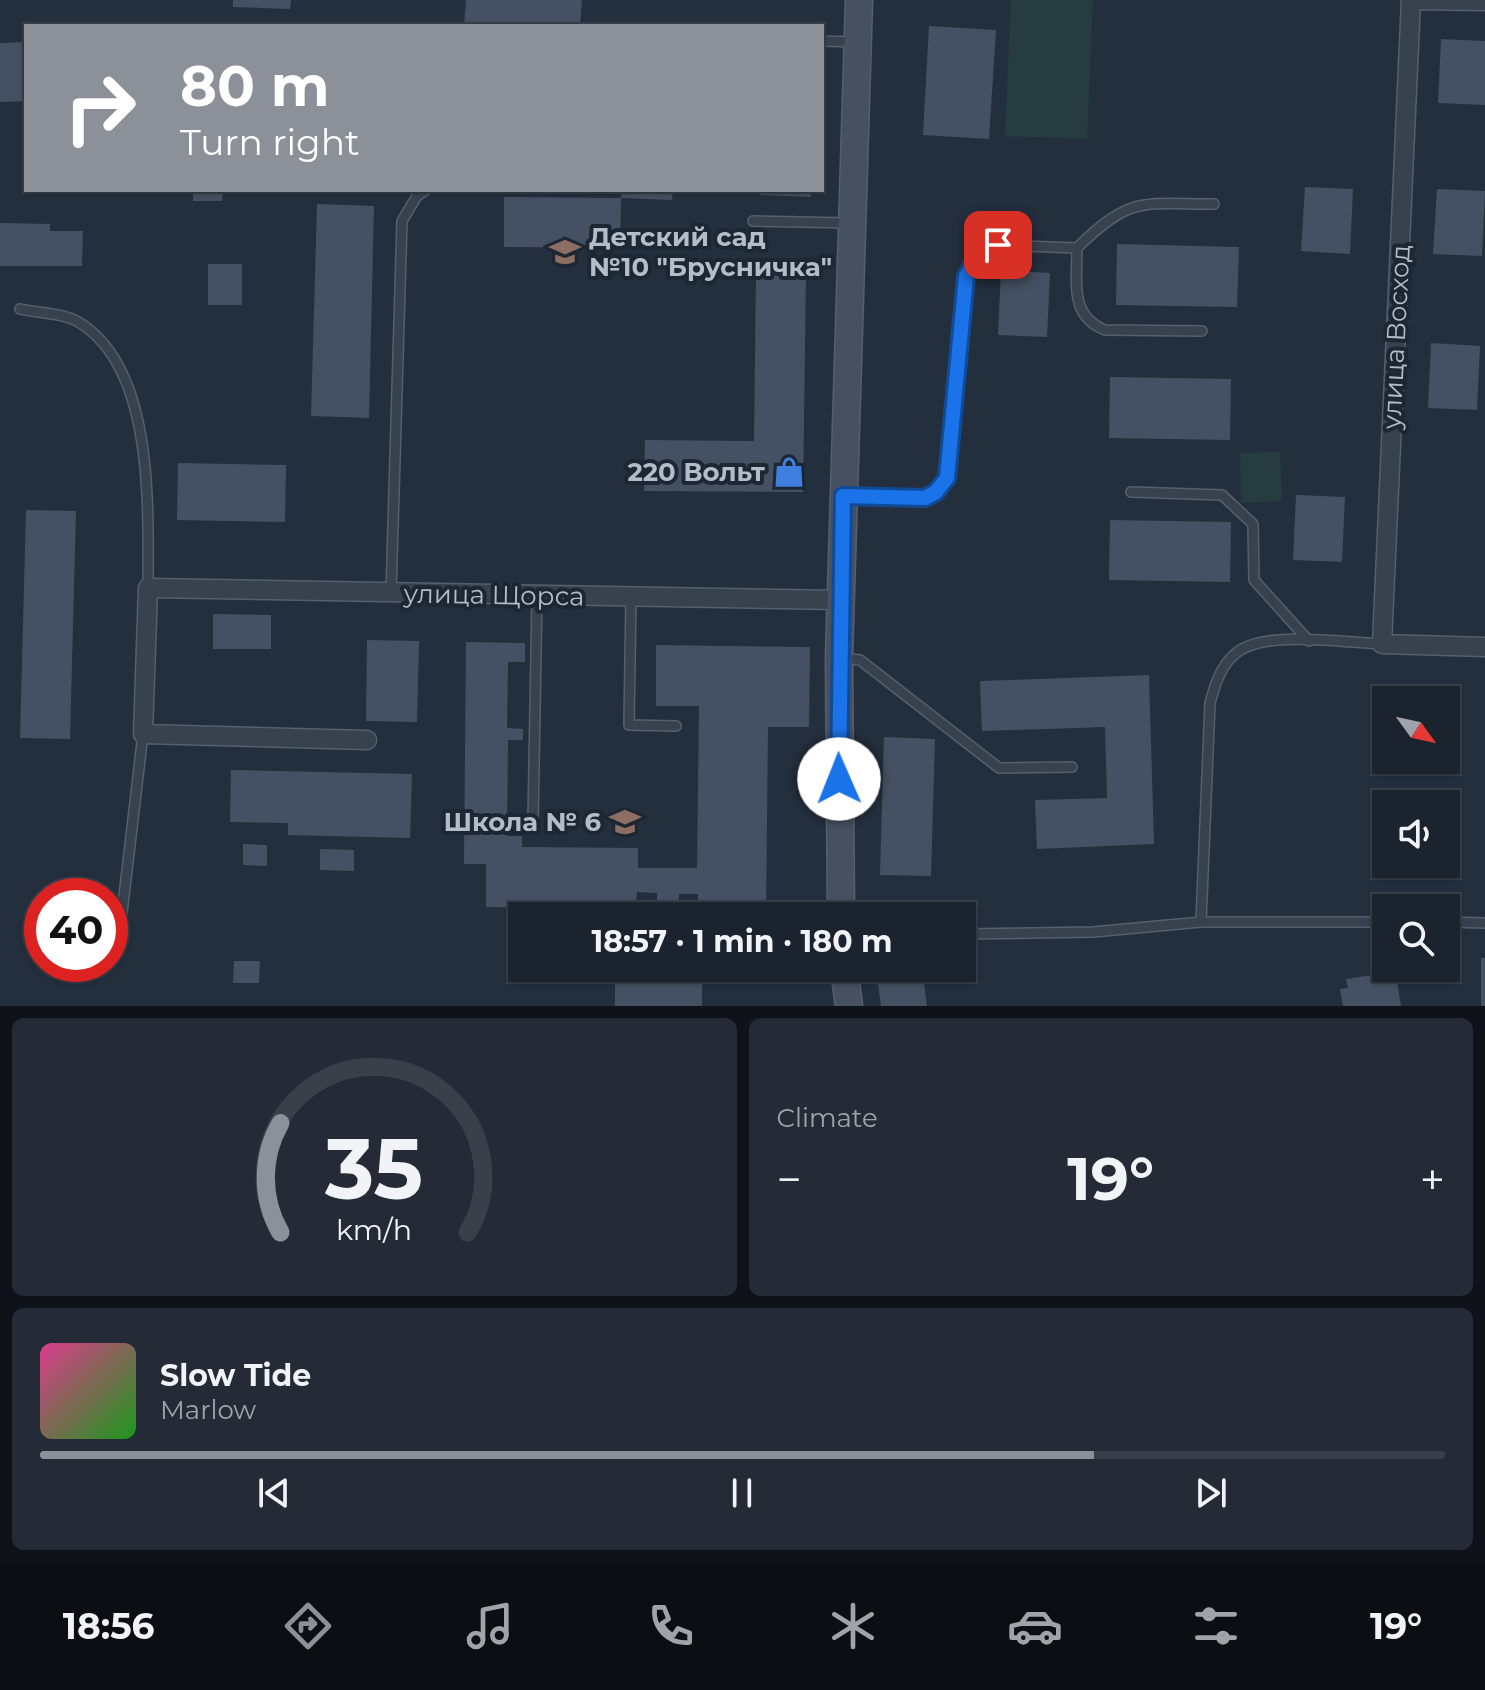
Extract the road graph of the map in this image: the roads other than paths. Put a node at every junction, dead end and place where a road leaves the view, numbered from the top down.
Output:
1 (859, 0) edge
2 (1411, 0) edge
3 (1485, 1) edge
4 (824, 41) edge
5 (857, 42) junction
6 (423, 192) edge
7 (1214, 204) dead end
8 (753, 221) dead end
9 (852, 223) junction
10 (1077, 248) junction
11 (20, 309) dead end
12 (1202, 331) dead end
13 (1131, 492) dead end
14 (843, 496) junction
15 (148, 588) junction
16 (391, 594) junction
17 (537, 596) junction
18 (631, 596) junction
19 (840, 600) junction
20 (1309, 641) junction
21 (1382, 644) junction
22 (1485, 647) edge
23 (839, 657) junction
24 (676, 726) dead end
25 (143, 734) junction
26 (367, 740) dead end
27 (1072, 767) dead end
28 (533, 822) dead end
29 (126, 878) edge
30 (841, 902) edge
31 (1201, 922) junction
32 (1372, 922) edge
33 (1460, 922) edge
34 (1485, 923) edge
35 (976, 934) edge
36 (846, 982) edge
37 (849, 1006) edge

1 - 5 street
2 - 3 street, улица Восход
2 - 21 street, улица Восход
4 - 5 lane
5 - 9 street
6 - 16 lane
7 - 10 lane
8 - 9 lane
9 - 14 street
10 - 12 lane
10 - 14 lane
11 - 15 lane
13 - 20 lane
14 - 19 street
15 - 16 street, улица Щорса
15 - 25 street
16 - 17 street, улица Щорса
17 - 18 street, улица Щорса
17 - 28 lane
18 - 19 street, улица Щорса
18 - 24 lane
19 - 23 street
20 - 21 lane
20 - 31 lane
21 - 22 street
23 - 27 lane
23 - 30 street
25 - 26 street
25 - 29 lane
31 - 32 lane
31 - 35 lane
33 - 34 lane
36 - 37 street

